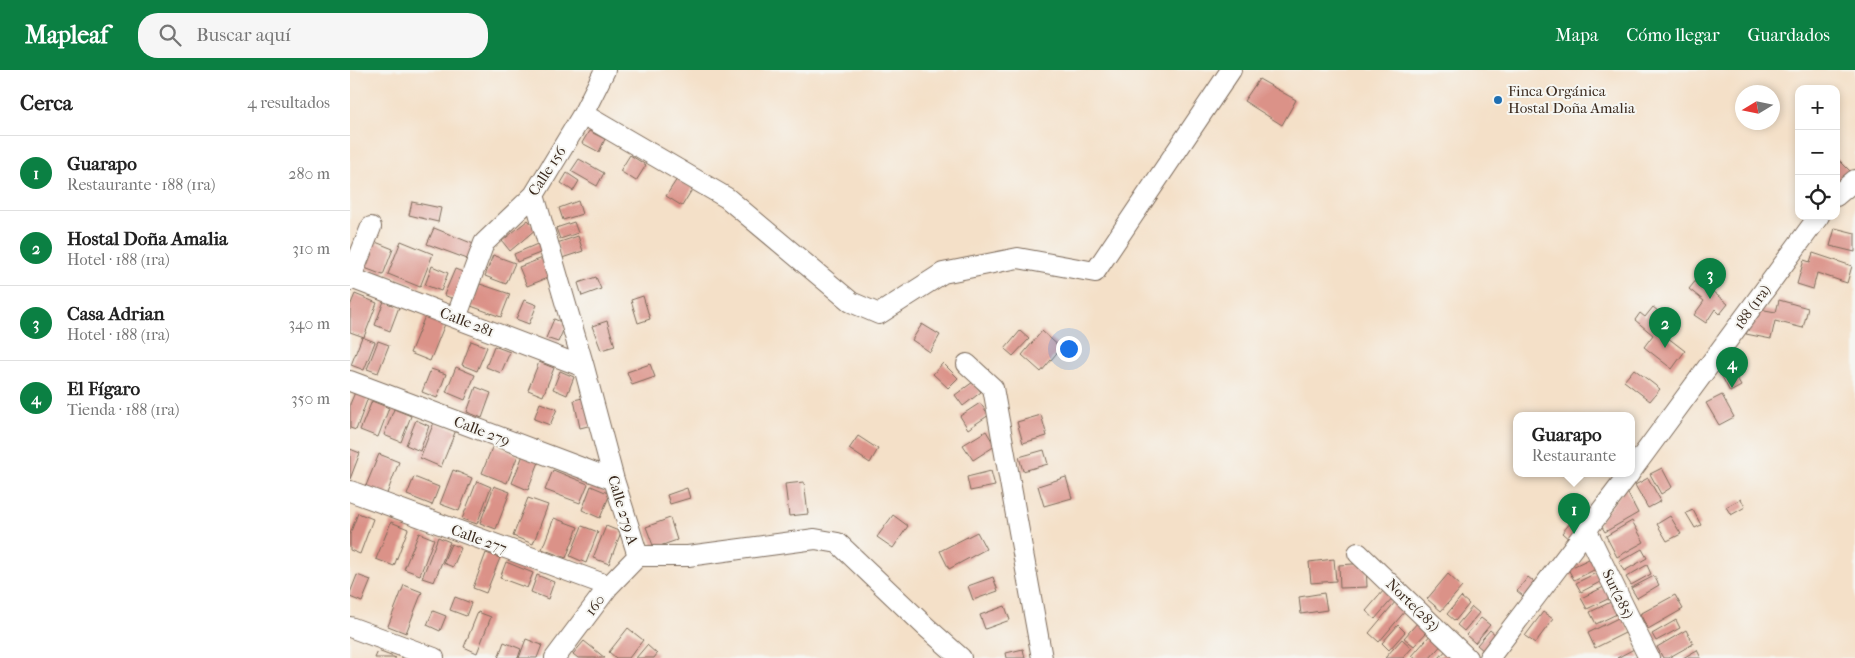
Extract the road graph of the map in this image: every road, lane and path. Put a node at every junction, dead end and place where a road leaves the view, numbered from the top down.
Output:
1 (605, 70) edge
2 (1231, 70) edge
3 (583, 114) junction
4 (1855, 180) edge
5 (1840, 193) edge
6 (534, 195) junction
7 (1816, 220) edge
8 (371, 227) dead end
9 (350, 279) edge
10 (456, 318) junction
11 (967, 364) dead end
12 (584, 367) junction
13 (350, 381) edge
14 (1635, 467) edge
15 (1627, 477) edge
16 (614, 480) junction
17 (350, 492) edge
18 (1587, 531) junction
19 (1358, 552) dead end
20 (638, 556) junction
21 (609, 586) junction
22 (350, 628) edge
23 (434, 658) edge
24 (555, 658) edge
25 (961, 658) edge
26 (1042, 658) edge
27 (1467, 658) edge
28 (1489, 658) edge
29 (1649, 658) edge

1 - 3 street, Calle 156
2 - 3 street
3 - 6 street, Calle 156
4 - 5 street
6 - 10 street, Calle 156
6 - 12 street, Calle 279 A
7 - 14 street, 188 (1ra)
8 - 9 street
9 - 10 street, Calle 281
10 - 12 street, Calle 281
11 - 26 street
12 - 16 street, Calle 279 A
13 - 16 street, Calle 279
15 - 18 street, 188 (1ra)
16 - 20 street, Calle 279 A
17 - 21 street, Calle 277
18 - 28 street, 188 (1ra)
18 - 29 street, Sur(285)
19 - 27 street, Norte(283)
20 - 21 street, 160
20 - 25 street, Calle 279 A
21 - 24 street, 160
22 - 23 street

